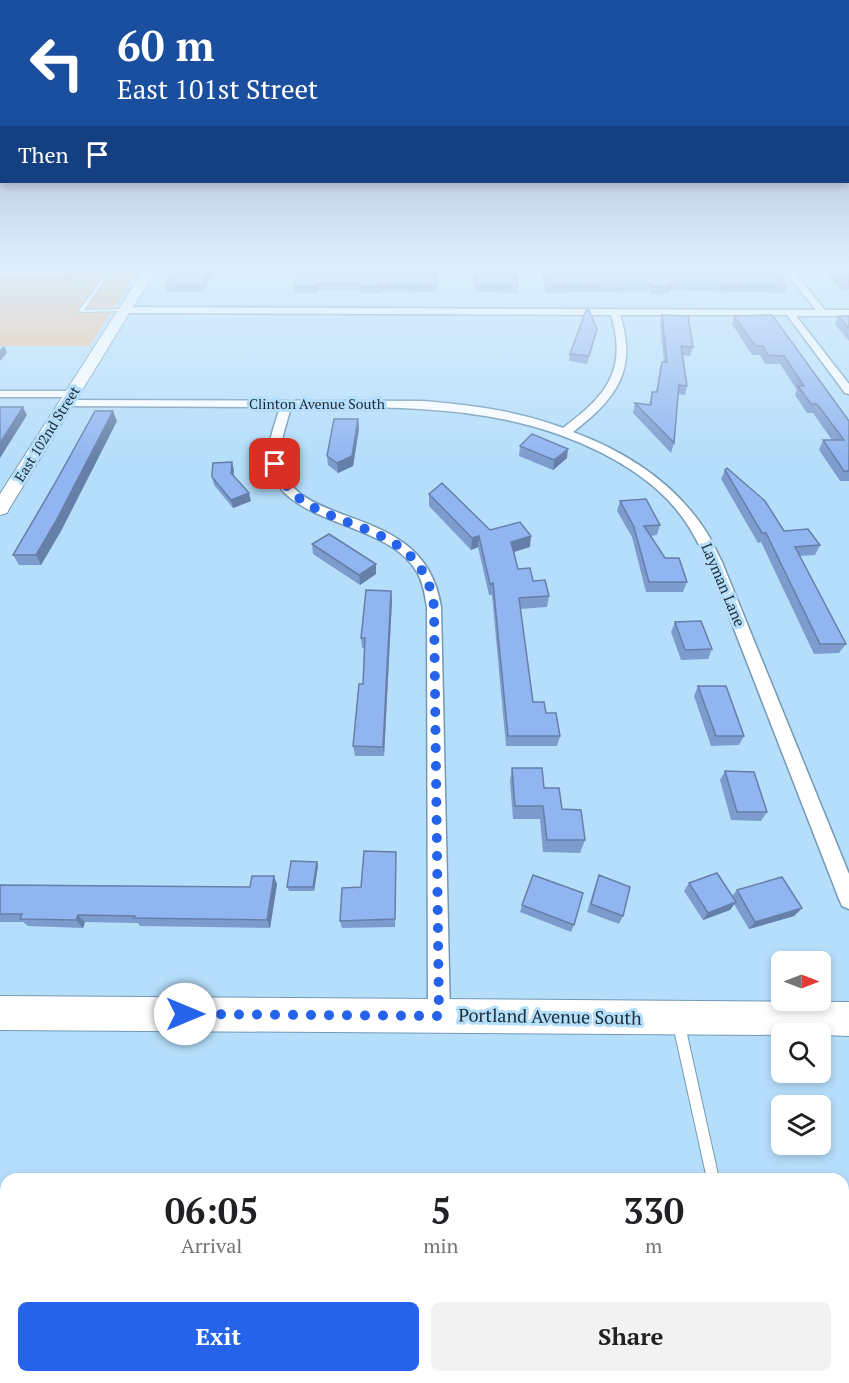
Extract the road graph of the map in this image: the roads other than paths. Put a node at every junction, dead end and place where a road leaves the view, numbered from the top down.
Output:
1 (111, 333) edge
2 (622, 333) edge
3 (805, 333) edge
4 (849, 391) edge
5 (0, 394) edge
6 (69, 399) junction
7 (286, 404) junction
8 (565, 432) junction
9 (0, 508) edge
10 (849, 899) edge
11 (0, 1013) edge
12 (439, 1016) junction
13 (678, 1019) junction
14 (849, 1019) edge
15 (712, 1173) edge

1 - 6 street, East 102nd Street
2 - 8 street
3 - 4 street
5 - 6 street, Clinton Avenue South
6 - 7 street, Clinton Avenue South
6 - 9 street, East 102nd Street
7 - 8 street, Clinton Avenue South
7 - 12 street
8 - 10 street, Layman Lane
11 - 12 street, Portland Avenue South
12 - 13 street, Portland Avenue South
13 - 14 street, Portland Avenue South
13 - 15 lane

